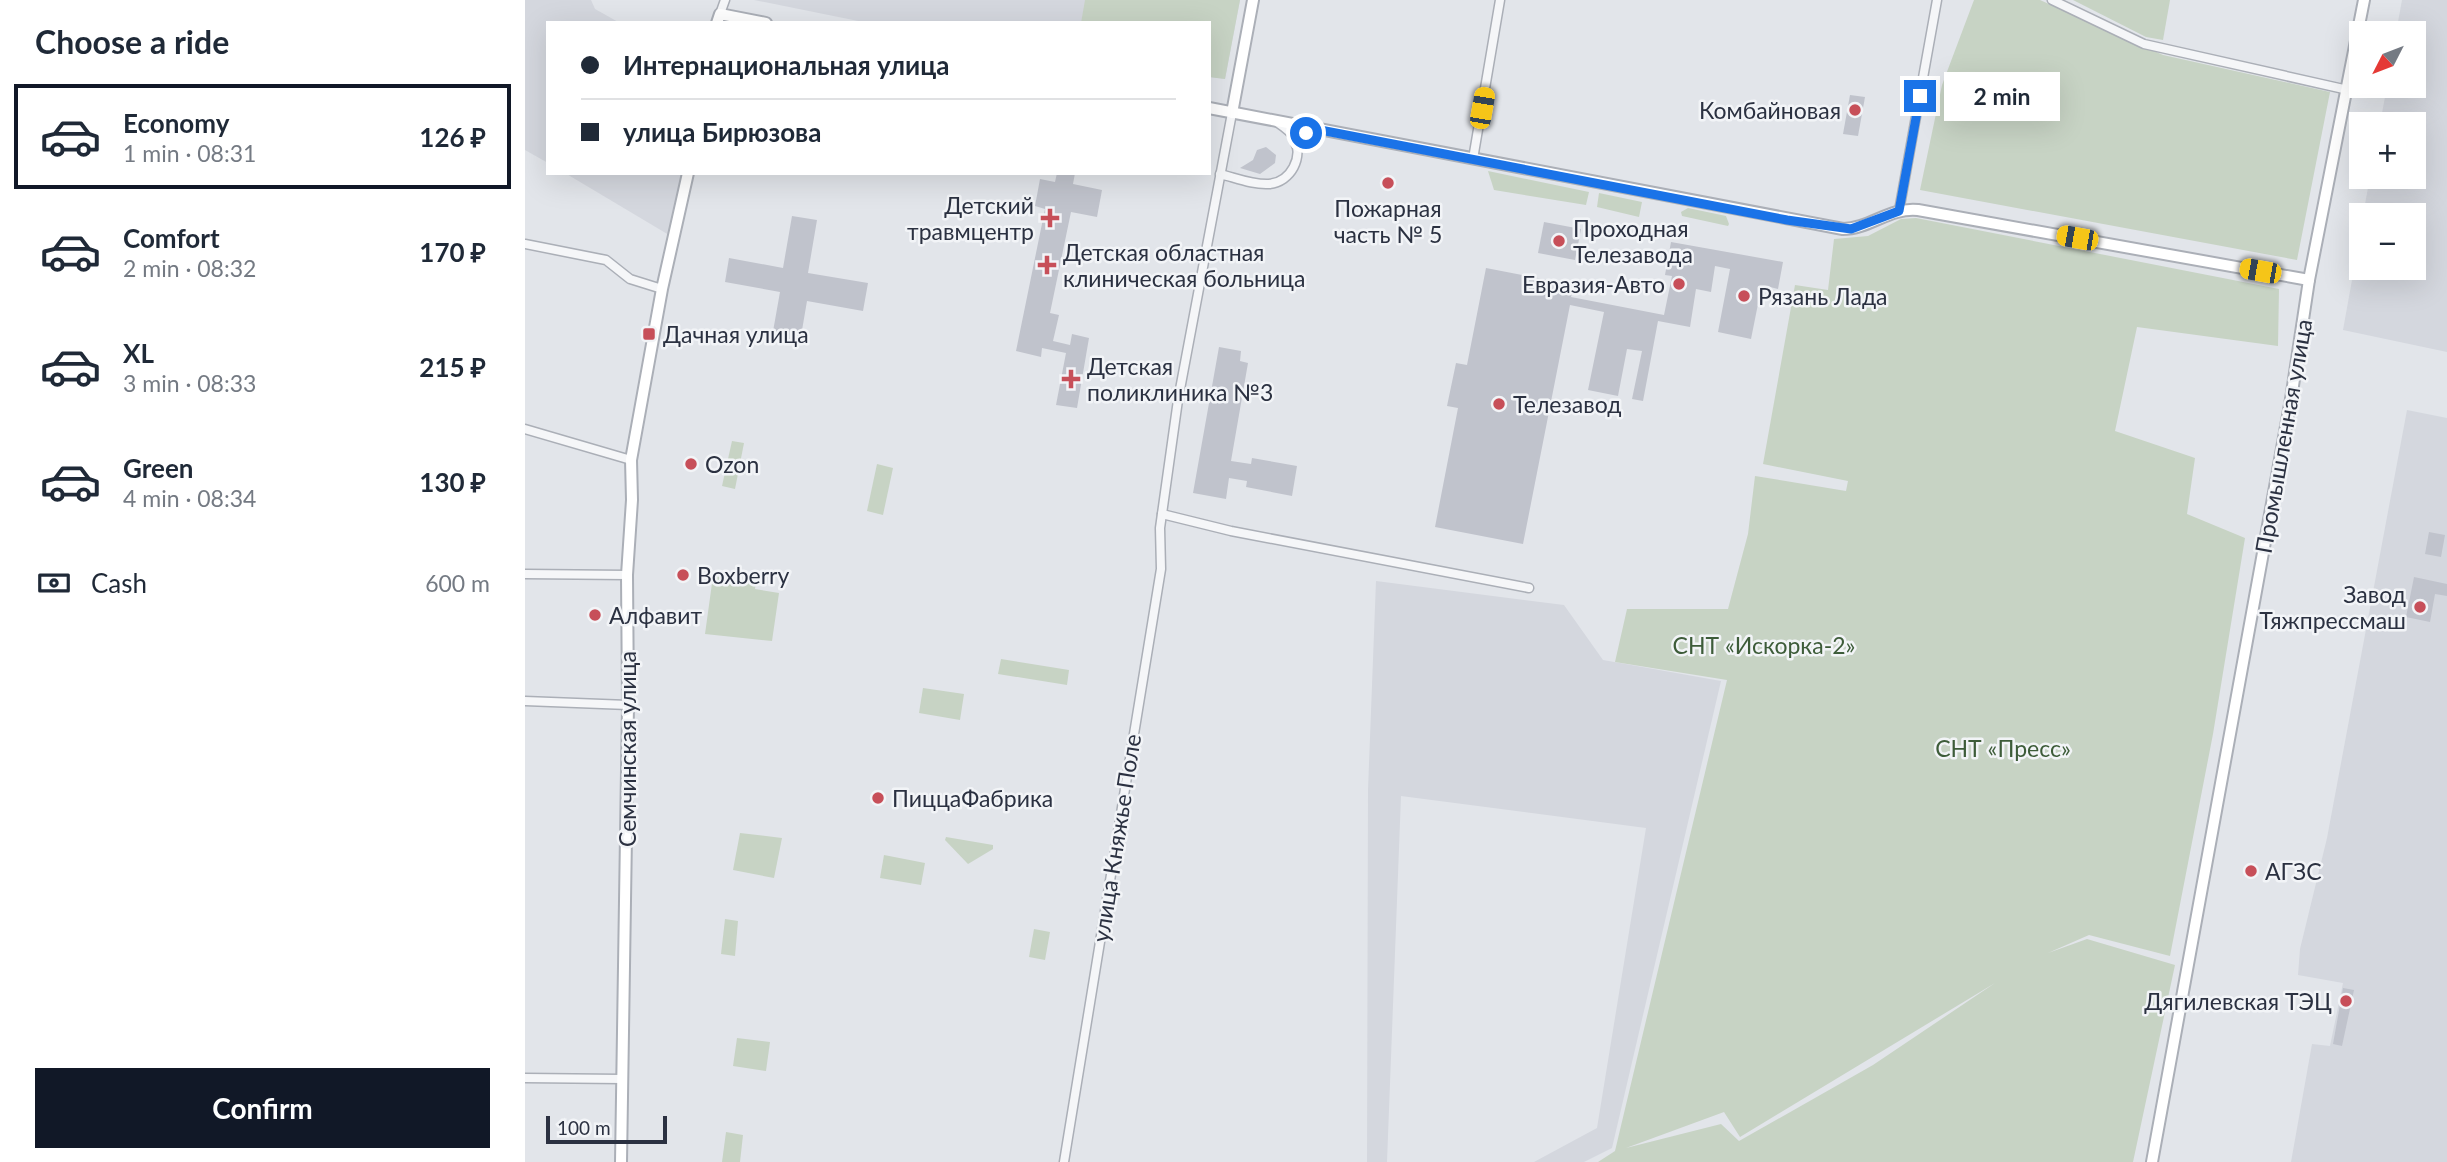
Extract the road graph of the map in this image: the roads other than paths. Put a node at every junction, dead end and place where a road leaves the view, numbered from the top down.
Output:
1 (725, 0) edge
2 (1253, 0) edge
3 (1500, 0) edge
4 (1937, 0) edge
5 (2052, 0) edge
6 (2364, 0) edge
7 (718, 18) edge
8 (747, 21) edge
9 (2348, 90) junction
10 (1211, 108) edge
11 (1232, 113) junction
12 (1277, 122) junction
13 (1315, 129) junction
14 (1296, 145) junction
15 (1473, 159) junction
16 (1220, 174) junction
17 (688, 175) edge
18 (1899, 211) junction
19 (525, 244) edge
20 (2309, 280) junction
21 (662, 289) junction
22 (525, 429) edge
23 (631, 460) junction
24 (1162, 514) junction
25 (525, 574) edge
26 (627, 575) junction
27 (1529, 588) dead end
28 (525, 701) edge
29 (628, 705) junction
30 (525, 1078) edge
31 (622, 1079) junction
32 (621, 1162) edge
33 (1066, 1162) edge
34 (2152, 1162) edge

1 - 7 street
2 - 11 street
3 - 15 street
4 - 18 street
5 - 9 street
6 - 9 street, Промышленная улица
7 - 8 street
9 - 20 street, Промышленная улица
10 - 11 street
11 - 12 street
11 - 16 street
12 - 13 street
12 - 14 street
13 - 14 street
13 - 15 street
14 - 16 street
15 - 18 street
16 - 24 street, улица Княжье Поле
17 - 21 street, Семчинская улица
18 - 20 street
19 - 21 street
20 - 34 street, Промышленная улица
21 - 23 street, Семчинская улица
22 - 23 street
23 - 26 street, Семчинская улица
24 - 27 street
24 - 33 street, улица Княжье Поле
25 - 26 street
26 - 29 street, Семчинская улица
28 - 29 street
29 - 31 street, Семчинская улица
30 - 31 street
31 - 32 street, Семчинская улица

